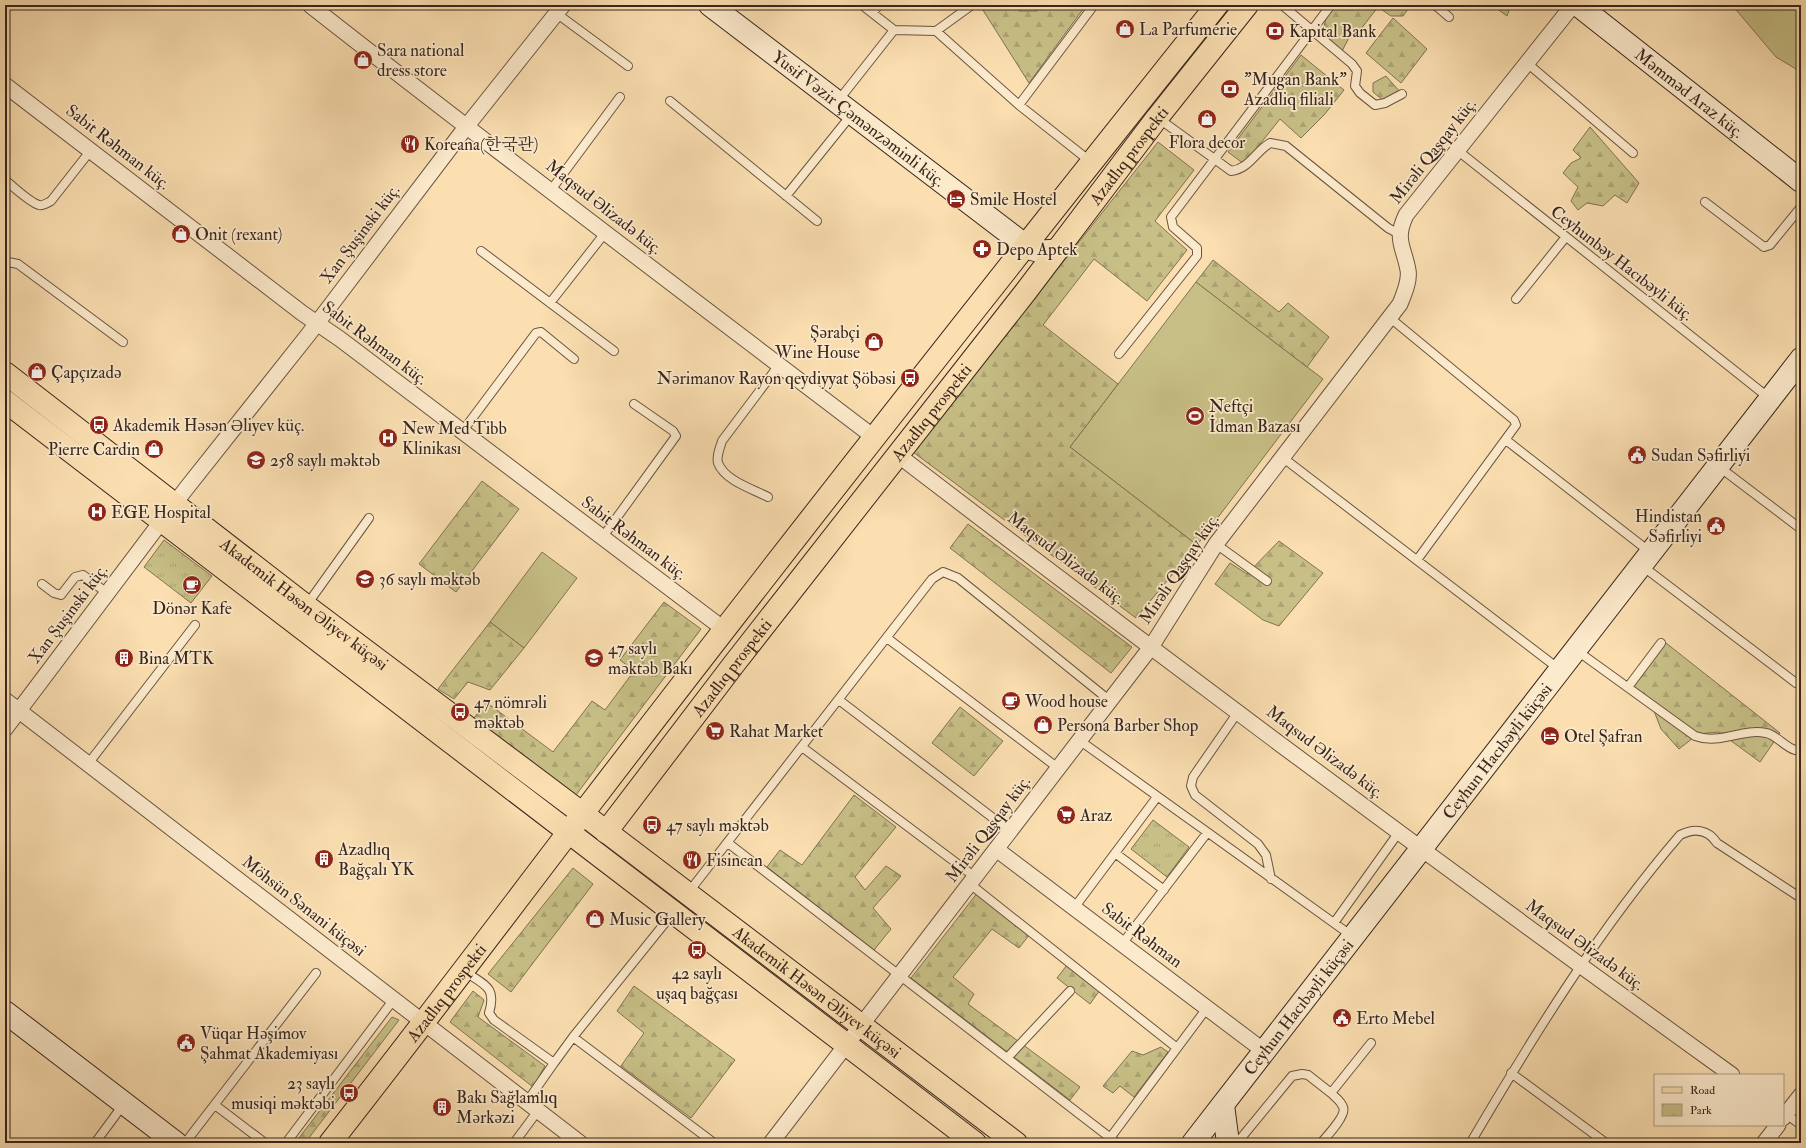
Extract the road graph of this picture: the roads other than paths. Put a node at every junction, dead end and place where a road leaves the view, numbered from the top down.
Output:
1 (310, 5) edge
2 (862, 5) edge
3 (879, 5) edge
4 (972, 5) edge
5 (1094, 5) edge
6 (1217, 5) edge
7 (1282, 5) edge
8 (1331, 5) edge
9 (1435, 5) edge
10 (1573, 5) edge
11 (1578, 5) edge
12 (718, 7) edge
13 (559, 9) edge
14 (1239, 9) edge
15 (872, 13) junction
16 (1449, 17) dead end
17 (894, 30) junction
18 (1313, 30) junction
19 (936, 31) junction
20 (1527, 63) junction
21 (628, 66) dead end
22 (5, 85) edge
23 (1402, 94) dead end
24 (620, 97) dead end
25 (670, 101) dead end
26 (1019, 105) junction
27 (845, 108) junction
28 (1158, 118) junction
29 (466, 127) junction
30 (91, 150) junction
31 (1457, 150) junction
32 (1633, 154) dead end
33 (1215, 161) junction
34 (1091, 162) junction
35 (5, 180) edge
36 (1801, 181) edge
37 (551, 190) junction
38 (786, 196) junction
39 (1705, 202) dead end
40 (1801, 207) edge
41 (817, 221) dead end
42 (605, 233) junction
43 (1400, 234) junction
44 (1566, 238) junction
45 (1026, 246) junction
46 (1057, 250) junction
47 (481, 251) dead end
48 (5, 266) edge
49 (1516, 299) dead end
50 (550, 303) junction
51 (1389, 317) junction
52 (317, 323) junction
53 (122, 342) dead end
54 (614, 351) dead end
55 (1119, 354) dead end
56 (574, 359) dead end
57 (1801, 359) edge
58 (780, 365) junction
59 (5, 373) edge
60 (1769, 399) junction
61 (5, 401) edge
62 (634, 404) dead end
63 (462, 432) junction
64 (875, 438) junction
65 (1506, 440) junction
66 (898, 455) junction
67 (1282, 456) junction
68 (1718, 465) junction
69 (768, 497) dead end
70 (168, 513) junction
71 (369, 518) dead end
72 (1801, 529) edge
73 (602, 538) junction
74 (1216, 544) junction
75 (1645, 559) junction
76 (1417, 560) junction
77 (1267, 581) dead end
78 (42, 584) dead end
79 (107, 592) junction
80 (306, 606) junction
81 (195, 625) dead end
82 (725, 630) junction
83 (887, 638) junction
84 (1661, 643) dead end
85 (1151, 646) junction
86 (1575, 650) junction
87 (1560, 669) junction
88 (1801, 683) edge
89 (1628, 687) junction
90 (5, 700) edge
91 (839, 700) junction
92 (1109, 700) junction
93 (19, 711) junction
94 (1238, 712) junction
95 (5, 729) edge
96 (1080, 740) junction
97 (802, 747) junction
98 (1801, 748) edge
99 (88, 764) junction
100 (1058, 768) junction
101 (1157, 797) junction
102 (580, 806) junction
103 (561, 831) junction
104 (613, 831) junction
105 (1010, 831) junction
106 (1399, 832) junction
107 (1207, 833) junction
108 (728, 843) junction
109 (1421, 848) junction
110 (996, 849) junction
111 (1115, 853) junction
112 (1271, 879) junction
113 (972, 881) junction
114 (1164, 890) junction
115 (688, 894) junction
116 (1801, 898) edge
117 (1074, 908) junction
118 (674, 912) junction
119 (1334, 923) junction
120 (1353, 937) junction
121 (1122, 944) junction
122 (1580, 966) junction
123 (464, 970) junction
124 (316, 973) dead end
125 (900, 976) junction
126 (1070, 991) dead end
127 (394, 999) junction
128 (1206, 1008) junction
129 (5, 1012) edge
130 (424, 1023) junction
131 (862, 1026) junction
132 (573, 1036) junction
133 (1371, 1043) dead end
134 (848, 1045) junction
135 (1177, 1048) junction
136 (1264, 1051) junction
137 (1008, 1057) junction
138 (554, 1063) junction
139 (1511, 1073) junction
140 (1731, 1074) edge
141 (1331, 1093) junction
142 (1801, 1095) edge
143 (124, 1104) junction
144 (215, 1105) junction
145 (1223, 1105) junction
146 (532, 1107) junction
147 (1784, 1116) edge
148 (1784, 1117) edge
149 (1801, 1125) edge
150 (1776, 1126) edge
151 (1110, 1138) junction
152 (775, 1142) edge
153 (1471, 1142) dead end
154 (95, 1143) edge
155 (176, 1143) edge
156 (185, 1143) edge
157 (265, 1143) edge
158 (286, 1143) edge
159 (330, 1143) edge
160 (514, 1143) edge
161 (580, 1143) edge
162 (714, 1143) edge
163 (975, 1143) edge
164 (1016, 1143) edge
165 (1117, 1143) edge
166 (1193, 1143) edge
167 (1228, 1143) edge
168 (1237, 1143) edge
169 (1321, 1143) edge
170 (1606, 1143) edge
171 (1764, 1143) edge

1 - 29 street, Maqsud Əlizadə küç.
2 - 15 lane
3 - 15 lane
4 - 19 lane
5 - 26 lane
6 - 34 main road, Azadlıq prospekti
7 - 18 lane
8 - 18 lane
9 - 16 lane
10 - 20 street, Mirəli Qaşqay küç.
11 - 36 street, Məmməd Araz küç.
12 - 27 street, Yusif Vəzir Çəmənzəminli küç.
13 - 21 lane
13 - 29 street, Xan Şuşinski küç.
14 - 28 main road, Azadlıq prospekti
15 - 17 lane
17 - 19 lane
17 - 27 lane
18 - 23 lane
18 - 33 lane
19 - 26 lane
20 - 31 street, Mirəli Qaşqay küç.
20 - 32 lane
22 - 30 street, Sabit Rəhman küç.
24 - 37 lane
25 - 38 lane
26 - 34 lane
27 - 38 lane
27 - 45 street, Yusif Vəzir Çəmənzəminli küç.
28 - 33 lane
28 - 46 main road, Azadlıq prospekti
29 - 37 street, Maqsud Əlizadə küç.
29 - 52 street, Xan Şuşinski küç.
30 - 35 lane
30 - 52 street, Sabit Rəhman küç.
31 - 43 street, Mirəli Qaşqay küç.
31 - 44 lane, Ceyhunbəy Hacıbəyli küç.
33 - 43 lane
33 - 55 lane
34 - 45 main road, Azadlıq prospekti
37 - 42 street, Maqsud Əlizadə küç.
38 - 41 lane
39 - 40 lane
42 - 50 lane
42 - 58 street, Maqsud Əlizadə küç.
43 - 51 street, Mirəli Qaşqay küç.
44 - 49 lane
44 - 60 lane, Ceyhunbəy Hacıbəyli küç.
45 - 46 street
45 - 64 main road, Azadlıq prospekti
46 - 66 main road, Azadlıq prospekti
47 - 50 lane
48 - 53 lane
50 - 54 lane
51 - 65 lane
51 - 67 street, Mirəli Qaşqay küç.
52 - 63 street, Sabit Rəhman küç.
52 - 70 street, Xan Şuşinski küç.
56 - 63 lane
57 - 60 street, Ceyhun Hacıbəyli küçəsi
58 - 64 street, Maqsud Əlizadə küç.
58 - 69 lane
59 - 70 main road, Akademik Həsən Əliyev küçəsi
60 - 68 street, Ceyhun Hacıbəyli küçəsi
61 - 70 main road, Akademik Həsən Əliyev küçəsi
62 - 73 lane
63 - 73 street, Sabit Rəhman küç.
64 - 82 main road, Azadlıq prospekti
65 - 75 lane
65 - 76 lane
66 - 85 street, Maqsud Əlizadə küç.
66 - 104 main road, Azadlıq prospekti
67 - 74 street, Mirəli Qaşqay küç.
67 - 76 lane
68 - 72 lane
68 - 75 street, Ceyhun Hacıbəyli küçəsi
70 - 79 street, Xan Şuşinski küç.
70 - 80 main road, Akademik Həsən Əliyev küçəsi
70 - 103 main road, Akademik Həsən Əliyev küçəsi
71 - 80 lane
73 - 82 street, Sabit Rəhman küç.
74 - 77 lane
74 - 85 street, Mirəli Qaşqay küç.
75 - 86 street, Ceyhun Hacıbəyli küçəsi
75 - 88 lane
76 - 87 lane
78 - 79 lane
79 - 93 street, Xan Şuşinski küç.
80 - 102 main road, Akademik Həsən Əliyev küçəsi
81 - 99 lane
82 - 102 main road, Azadlıq prospekti
83 - 91 lane
83 - 92 lane
83 - 100 lane
84 - 89 lane
85 - 92 street, Mirəli Qaşqay küç.
85 - 94 street, Maqsud Əlizadə küç.
86 - 87 street, Ceyhun Hacıbəyli küçəsi
86 - 89 lane
87 - 109 street, Ceyhun Hacıbəyli küçəsi
89 - 98 lane
90 - 93 street, Möhsün Sənani küçəsi
91 - 97 lane
91 - 105 lane
92 - 96 street, Mirəli Qaşqay küç.
93 - 95 street, Xan Şuşinski küç.
93 - 99 street, Möhsün Sənani küçəsi
94 - 106 street, Maqsud Əlizadə küç.
94 - 112 lane
96 - 100 street, Mirəli Qaşqay küç.
96 - 101 lane
97 - 108 lane
97 - 113 lane
99 - 127 street, Möhsün Sənani küçəsi
100 - 105 street, Mirəli Qaşqay küç.
101 - 107 lane
101 - 111 lane
102 - 103 main road, Azadlıq prospekti
102 - 104 main road, Akademik Həsən Əliyev küçəsi
103 - 118 main road, Akademik Həsən Əliyev küçəsi
103 - 123 main road, Azadlıq prospekti
104 - 115 main road, Akademik Həsən Əliyev küçəsi
105 - 110 street, Mirəli Qaşqay küç.
106 - 109 street, Maqsud Əlizadə küç.
106 - 119 lane
107 - 112 lane
107 - 114 lane
108 - 115 lane
108 - 125 lane
109 - 120 street, Ceyhun Hacıbəyli küçəsi
109 - 122 street, Maqsud Əlizadə küç.
110 - 113 street, Mirəli Qaşqay küç.
110 - 117 street, Sabit Rəhman
111 - 114 lane
111 - 117 lane
112 - 119 lane
113 - 125 street, Mirəli Qaşqay küç.
113 - 135 lane
114 - 121 lane
115 - 131 main road, Akademik Həsən Əliyev küçəsi
116 - 122 lane
117 - 121 street, Sabit Rəhman
118 - 132 lane
118 - 134 main road, Akademik Həsən Əliyev küçəsi
119 - 120 lane
120 - 136 street, Ceyhun Hacıbəyli küçəsi
121 - 128 street, Sabit Rəhman
122 - 139 lane
122 - 140 street, Maqsud Əlizadə küç.
123 - 130 main road, Azadlıq prospekti
123 - 138 lane
124 - 144 lane
125 - 131 street, Mirəli Qaşqay küç.
125 - 137 lane
126 - 137 lane
127 - 130 street, Möhsün Sənani küçəsi
127 - 158 lane
128 - 135 lane
128 - 136 street, Sabit Rəhman
129 - 143 street
130 - 146 street, Möhsün Sənani küçəsi
130 - 159 main road, Azadlıq prospekti
131 - 134 street, Mirəli Qaşqay küç.
131 - 164 main road, Akademik Həsən Əliyev küçəsi
132 - 138 lane
132 - 162 lane
133 - 141 lane
134 - 152 street, Mirəli Qaşqay küç.
134 - 163 main road, Akademik Həsən Əliyev küçəsi
135 - 151 lane
136 - 145 street, Ceyhun Hacıbəyli küçəsi
137 - 151 lane
138 - 146 lane
139 - 153 lane
139 - 170 lane
141 - 168 lane
141 - 169 lane
142 - 147 street
143 - 154 lane
143 - 155 street
144 - 156 lane
144 - 157 lane
145 - 166 street, Ceyhun Hacıbəyli küçəsi
145 - 167 street
146 - 160 lane
146 - 161 street, Möhsün Sənani küçəsi
148 - 149 lane
150 - 171 street
151 - 165 lane

